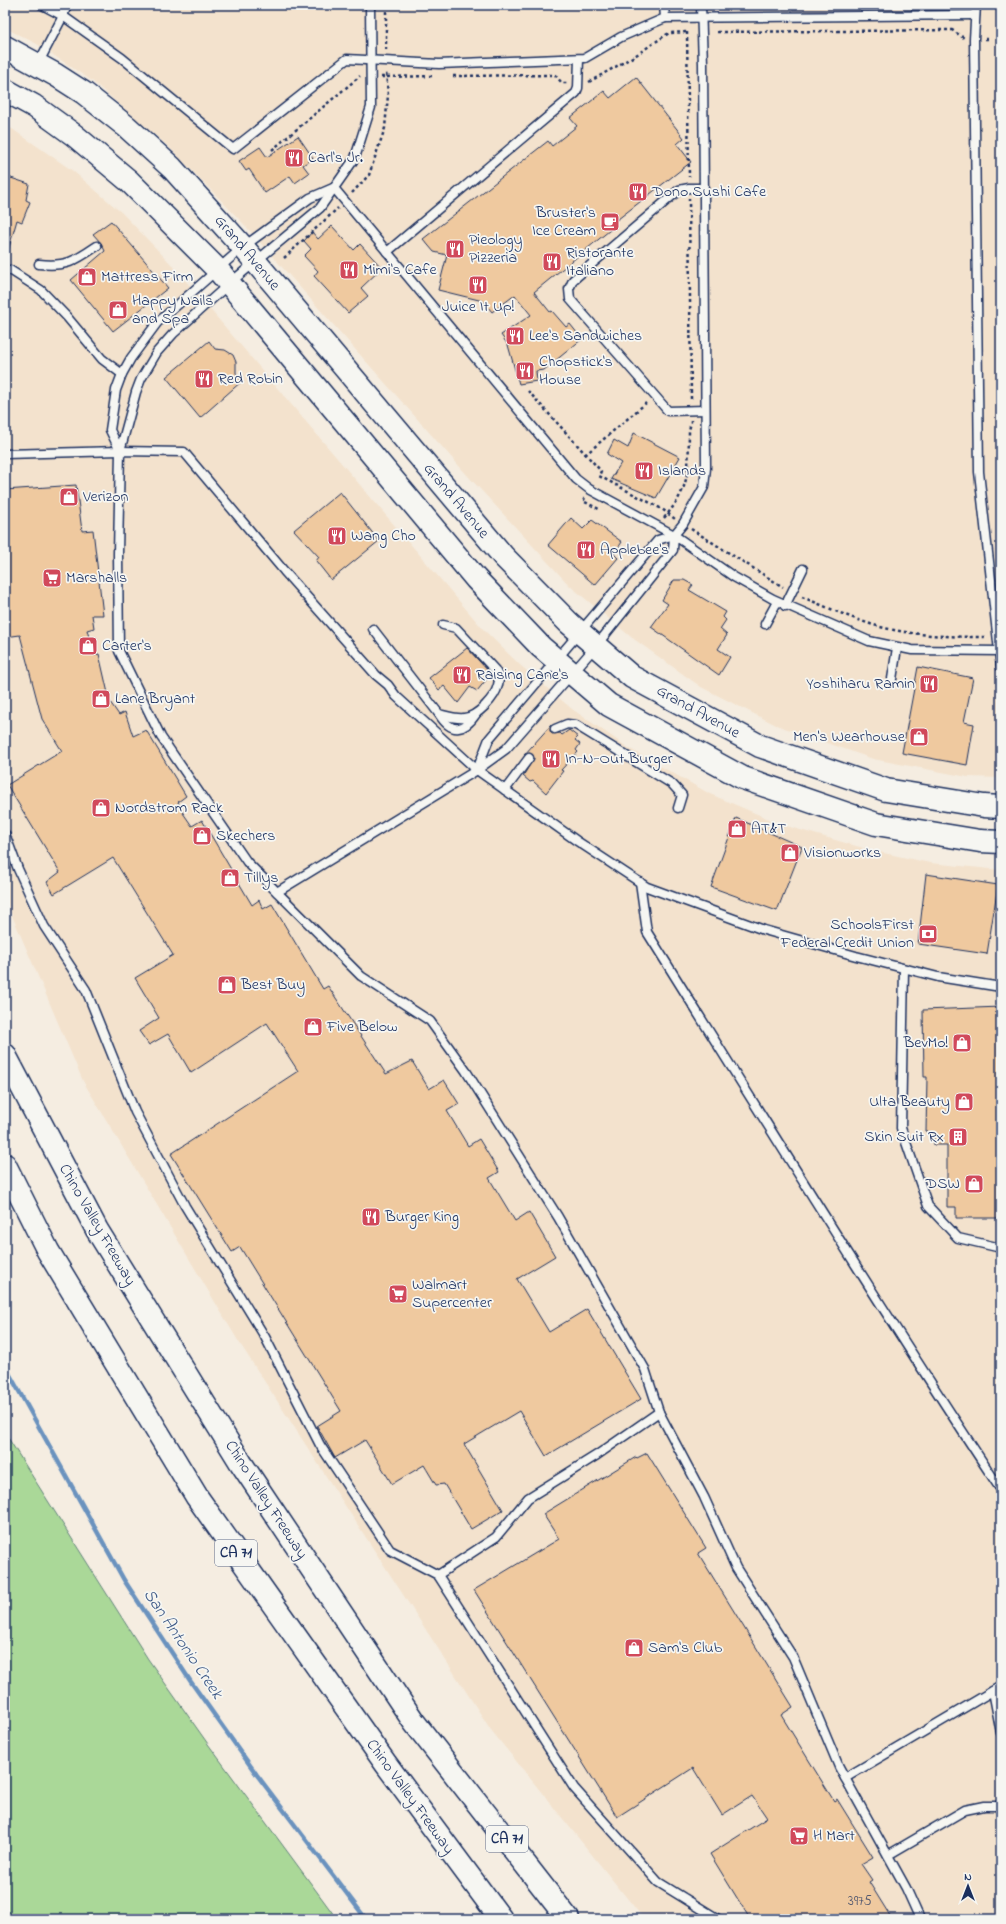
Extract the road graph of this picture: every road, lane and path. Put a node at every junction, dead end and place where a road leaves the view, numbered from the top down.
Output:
1 (42, 5) edge
2 (67, 5) edge
3 (370, 5) edge
4 (386, 5) edge
5 (664, 5) edge
6 (700, 5) edge
7 (976, 5) edge
8 (975, 15) junction
9 (63, 16) junction
10 (664, 18) junction
11 (701, 18) junction
12 (688, 32) dead end
13 (717, 32) dead end
14 (974, 39) junction
15 (990, 39) dead end
16 (5, 47) edge
17 (579, 59) junction
18 (370, 61) junction
19 (386, 62) junction
20 (38, 64) junction
21 (370, 76) junction
22 (5, 90) edge
23 (272, 150) dead end
24 (334, 188) junction
25 (689, 188) junction
26 (703, 188) junction
27 (97, 246) dead end
28 (387, 252) junction
29 (249, 254) junction
30 (39, 264) dead end
31 (5, 270) edge
32 (224, 276) junction
33 (122, 374) junction
34 (528, 390) dead end
35 (646, 402) dead end
36 (691, 410) junction
37 (705, 410) junction
38 (120, 451) junction
39 (5, 454) edge
40 (585, 455) junction
41 (668, 514) junction
42 (683, 524) junction
43 (658, 526) junction
44 (674, 534) junction
45 (803, 569) dead end
46 (792, 593) junction
47 (777, 602) junction
48 (785, 606) junction
49 (765, 624) dead end
50 (443, 625) dead end
51 (373, 629) dead end
52 (580, 631) junction
53 (998, 638) junction
54 (596, 646) junction
55 (897, 648) junction
56 (1000, 651) edge
57 (555, 659) junction
58 (1001, 667) edge
59 (572, 673) junction
60 (892, 678) dead end
61 (555, 729) dead end
62 (529, 758) dead end
63 (477, 770) junction
64 (505, 790) junction
65 (1001, 807) edge
66 (678, 808) dead end
67 (5, 834) edge
68 (1001, 842) edge
69 (640, 882) junction
70 (277, 892) junction
71 (904, 969) junction
72 (1001, 987) edge
73 (5, 1055) edge
74 (5, 1165) edge
75 (1001, 1248) edge
76 (659, 1412) junction
77 (1001, 1487) edge
78 (438, 1575) junction
79 (1001, 1686) edge
80 (993, 1691) junction
81 (1001, 1733) edge
82 (845, 1778) junction
83 (1001, 1806) edge
84 (888, 1855) junction
85 (501, 1919) edge
86 (568, 1919) edge
87 (718, 1919) edge
88 (920, 1919) edge

1 - 9 lane
2 - 9 lane
3 - 18 lane
4 - 19 path
5 - 10 lane
6 - 11 lane
7 - 8 lane
8 - 11 lane
8 - 14 lane
9 - 18 lane
9 - 20 lane
10 - 11 lane
10 - 17 lane
11 - 26 lane
12 - 25 path
13 - 14 path
14 - 15 path
14 - 53 lane
16 - 20 main road, Grand Avenue
17 - 19 lane
17 - 28 lane
18 - 19 lane
18 - 21 lane
19 - 21 path
20 - 29 main road, Grand Avenue
21 - 23 path
21 - 24 lane
22 - 32 main road, Grand Avenue
24 - 28 lane
24 - 29 lane
24 - 29 lane
25 - 26 lane
25 - 36 path
25 - 36 lane
26 - 37 lane
27 - 30 lane
28 - 43 lane
29 - 32 lane
29 - 32 lane
29 - 52 main road, Grand Avenue
31 - 33 lane
32 - 33 lane
32 - 38 lane
32 - 57 main road, Grand Avenue
33 - 38 lane
34 - 40 path
35 - 40 path
36 - 37 lane
36 - 41 path
37 - 42 lane
38 - 39 lane
38 - 63 lane
38 - 70 lane
40 - 41 path
41 - 42 path
41 - 43 path
42 - 44 lane
42 - 46 path
43 - 44 lane
44 - 47 lane
44 - 52 lane
44 - 54 lane
45 - 46 lane
46 - 48 lane
46 - 53 path
47 - 48 lane
47 - 49 lane
48 - 55 lane
50 - 51 lane
52 - 54 main road, Grand Avenue
52 - 57 lane
53 - 56 lane
54 - 59 lane
54 - 65 main road, Grand Avenue
55 - 56 lane
55 - 60 lane
56 - 58 lane
57 - 59 main road, Grand Avenue
57 - 63 lane
59 - 63 lane
59 - 68 main road, Grand Avenue
61 - 66 lane
62 - 64 lane
63 - 64 lane
63 - 70 lane
64 - 69 lane
67 - 78 lane
69 - 71 lane
69 - 77 lane
70 - 76 lane
71 - 72 lane
71 - 75 lane
73 - 86 main road, Chino Valley Freeway / CA 71
74 - 85 main road, Chino Valley Freeway / CA 71
76 - 78 lane
76 - 82 lane
78 - 87 lane
79 - 80 lane
80 - 81 lane
80 - 82 lane
82 - 84 lane
83 - 84 lane
84 - 88 lane

